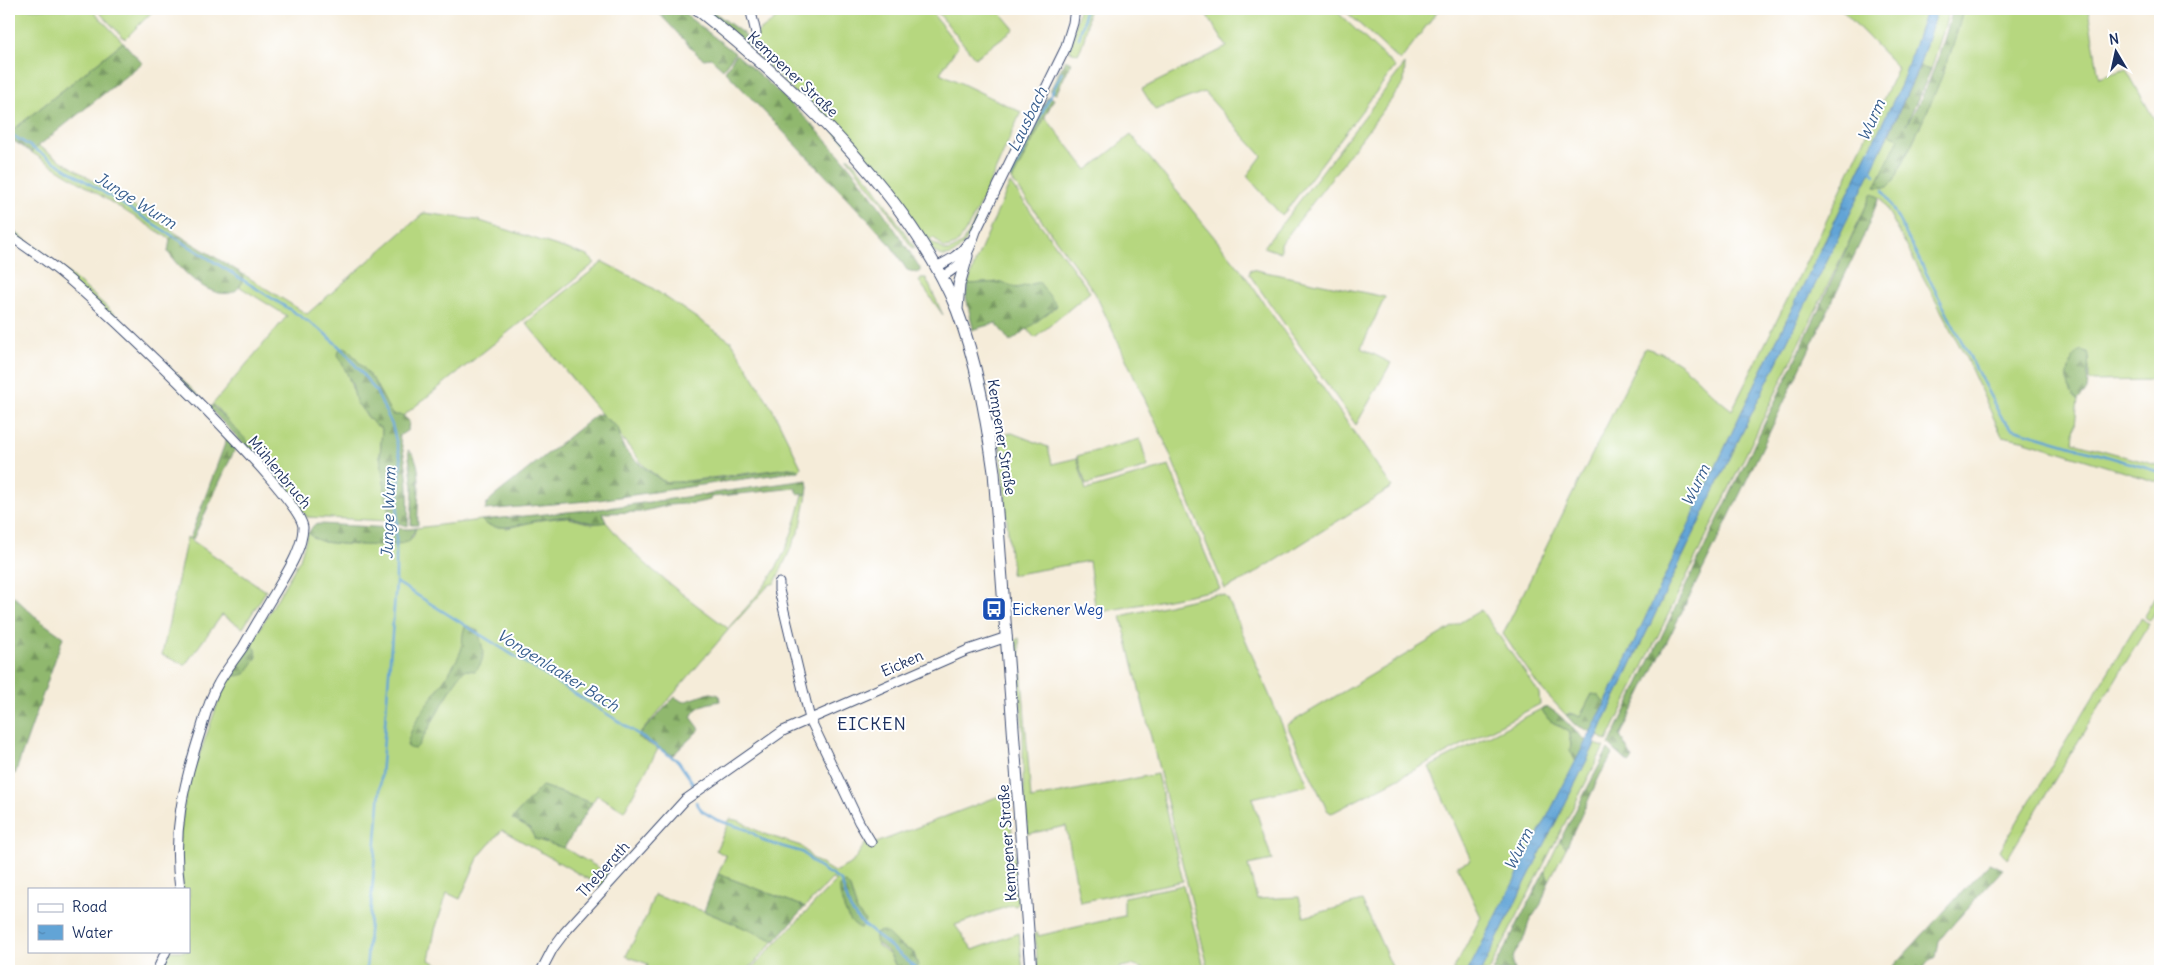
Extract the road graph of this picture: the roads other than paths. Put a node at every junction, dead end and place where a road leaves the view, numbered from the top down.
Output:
1 (697, 9) edge
2 (753, 9) edge
3 (1075, 9) edge
4 (756, 33) dead end
5 (976, 231) junction
6 (9, 235) edge
7 (967, 256) junction
8 (938, 272) junction
9 (957, 311) junction
10 (779, 583) dead end
11 (1007, 637) junction
12 (810, 719) junction
13 (695, 793) joint
14 (871, 842) dead end
15 (180, 888) edge
16 (166, 952) edge
17 (157, 971) edge
18 (541, 971) edge
19 (1032, 971) edge

1 - 8 main road, Kempener Straße
2 - 4 street
3 - 5 street
5 - 7 street
5 - 8 street
6 - 15 street, Mühlenbruch
7 - 8 street
7 - 9 main road
8 - 9 main road, Kempener Straße
9 - 11 main road, Kempener Straße
10 - 12 street
11 - 12 street, Eicken
11 - 19 main road, Kempener Straße
12 - 13 street, Eicken
12 - 14 street
13 - 18 street, Theberath
16 - 17 street

